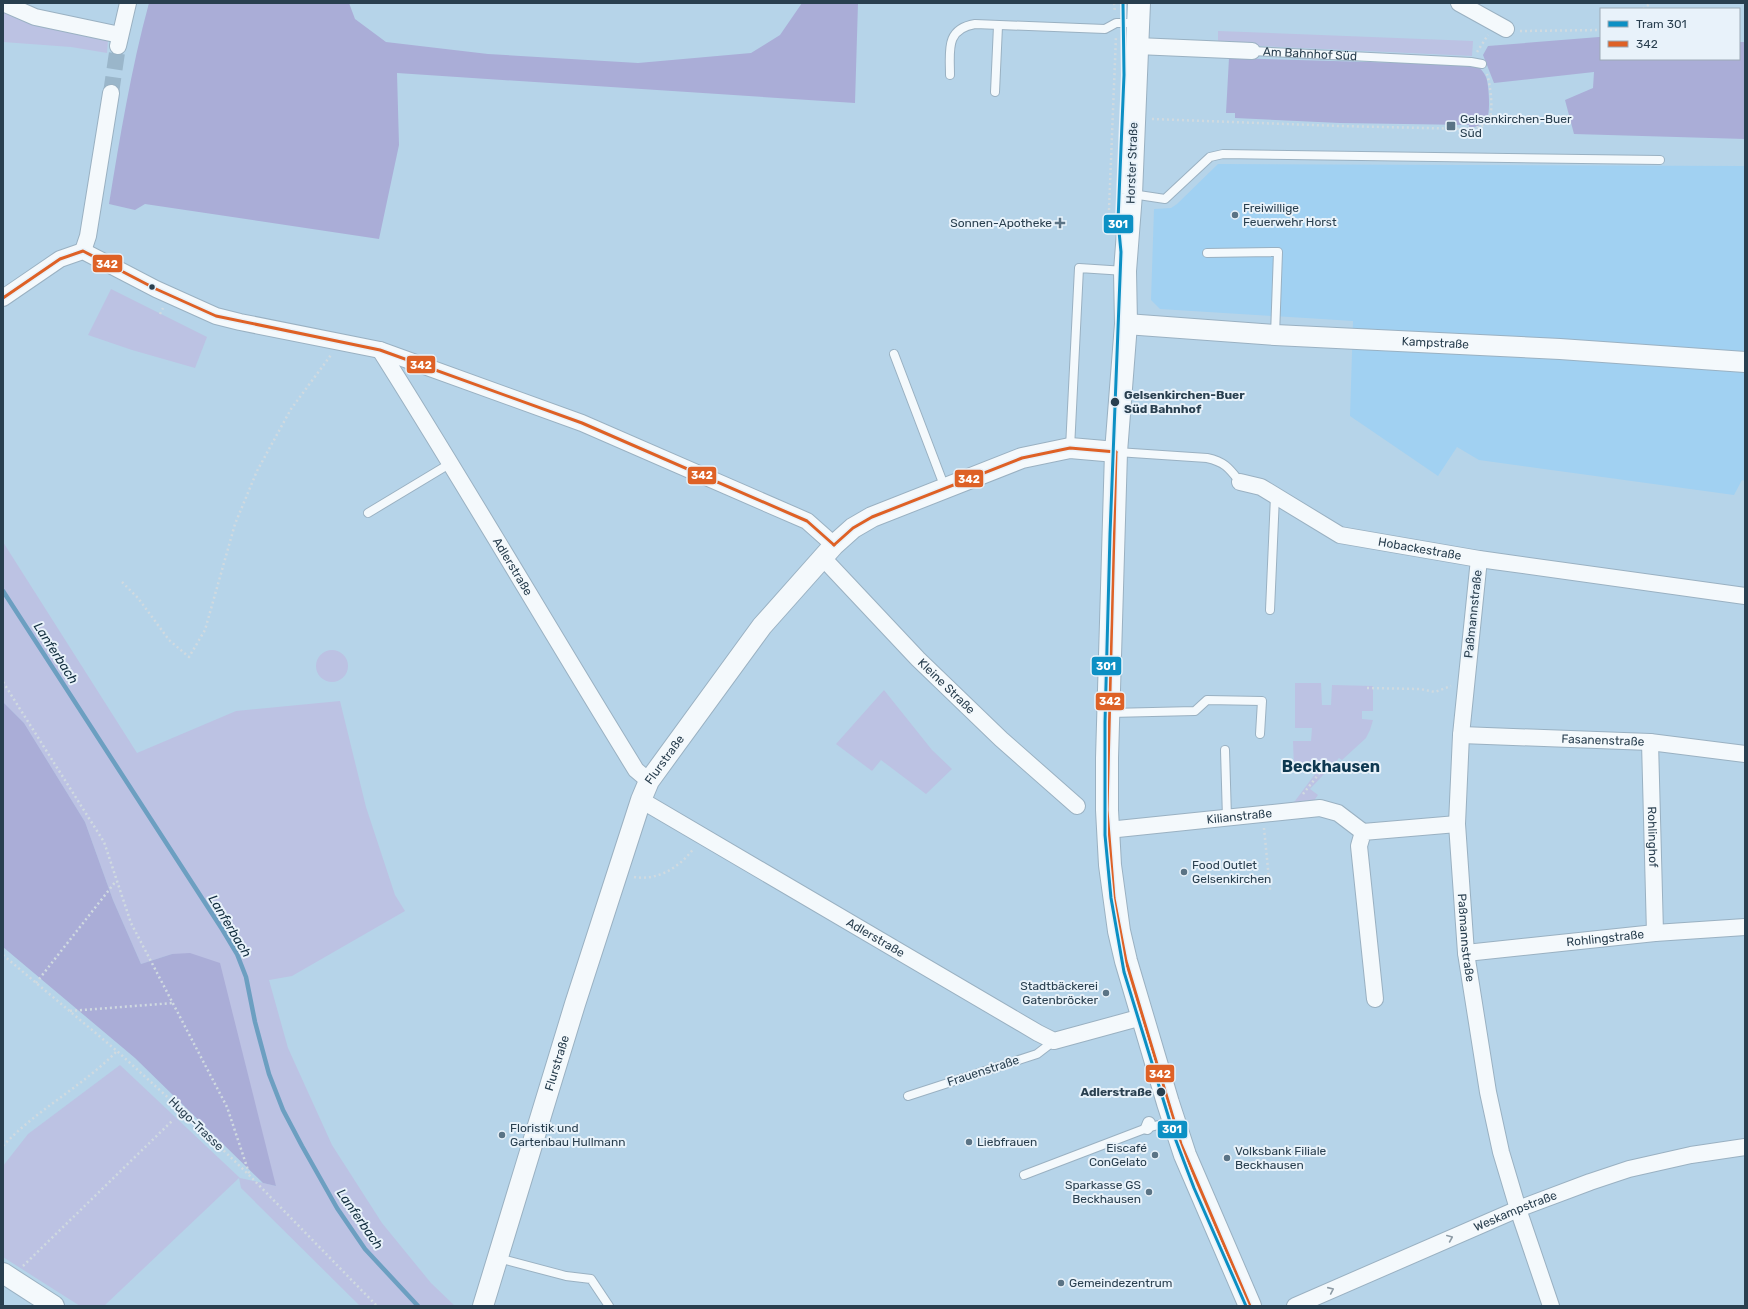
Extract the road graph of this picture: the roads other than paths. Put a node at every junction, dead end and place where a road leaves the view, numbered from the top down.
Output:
1 (3, 3) edge
2 (128, 3) edge
3 (1468, 5) edge
4 (1139, 13) edge
5 (998, 26) junction
6 (1500, 27) road end
7 (1137, 46) junction
8 (1252, 51) joint
9 (1482, 64) road end
10 (950, 75) dead end
11 (995, 92) dead end
12 (111, 93) tunnel mouth
13 (1660, 160) dead end
14 (1131, 194) junction
15 (83, 251) junction
16 (1207, 253) dead end
17 (1126, 271) junction
18 (3, 298) edge
19 (1126, 324) junction
20 (1275, 335) junction
21 (380, 350) junction
22 (894, 354) dead end
23 (1745, 362) edge
24 (1070, 448) junction
25 (1116, 452) junction
26 (451, 463) junction
27 (1240, 482) joint
28 (945, 488) junction
29 (1275, 496) junction
30 (368, 513) dead end
31 (829, 552) junction
32 (1479, 559) junction
33 (1745, 596) edge
34 (1270, 610) dead end
35 (1109, 712) junction
36 (1260, 734) dead end
37 (1461, 735) junction
38 (1650, 742) junction
39 (1225, 750) dead end
40 (1745, 754) edge
41 (649, 781) junction
42 (640, 800) junction
43 (1076, 806) dead end
44 (1226, 818) junction
45 (1456, 824) junction
46 (1108, 830) junction
47 (1363, 832) junction
48 (1745, 927) edge
49 (1654, 932) junction
50 (1466, 953) junction
51 (1375, 999) dead end
52 (1142, 1017) junction
53 (1054, 1041) junction
54 (908, 1096) dead end
55 (1174, 1121) junction
56 (1745, 1149) edge
57 (1024, 1175) dead end
58 (1518, 1209) junction
59 (497, 1258) junction
60 (8, 1276) edge
61 (54, 1306) edge
62 (484, 1306) edge
63 (609, 1306) edge
64 (1250, 1306) edge
65 (1295, 1306) edge
66 (1551, 1306) edge

1 - 2 street
3 - 6 street
4 - 5 lane
4 - 7 main road, Horster Straße
5 - 10 lane
5 - 11 lane
7 - 8 street, Am Bahnhof Süd
7 - 14 main road, Horster Straße
8 - 9 lane, Am Bahnhof Süd
12 - 15 street
13 - 14 lane
14 - 17 main road, Horster Straße
15 - 18 street
15 - 21 street, Kleine Straße
16 - 20 lane
17 - 19 main road, Horster Straße
17 - 24 lane
19 - 20 street, Kampstraße
19 - 25 main road, Horster Straße
20 - 23 street, Kampstraße
21 - 26 street, Adlerstraße
21 - 31 street, Kleine Straße
22 - 28 lane
24 - 25 street, Flurstraße
24 - 28 street, Flurstraße
25 - 27 lane, Hobackestraße
25 - 35 main road, Horster Straße
26 - 30 lane
26 - 41 street, Adlerstraße
27 - 29 street, Hobackestraße
28 - 31 street, Flurstraße
29 - 32 street, Hobackestraße
29 - 34 lane
31 - 41 street, Flurstraße
31 - 43 street, Kleine Straße
32 - 33 street, Hobackestraße
32 - 37 street, Paßmannstraße
35 - 36 lane
35 - 46 main road, Horster Straße
37 - 38 street, Fasanenstraße
37 - 45 street, Paßmannstraße
38 - 40 street, Fasanenstraße
38 - 49 street, Rohlinghof
39 - 44 lane
41 - 42 street, Flurstraße
42 - 53 street, Adlerstraße
42 - 59 street, Flurstraße
44 - 46 street, Kilianstraße
44 - 47 street, Kilianstraße
45 - 47 street
45 - 50 street, Paßmannstraße
46 - 52 main road, Horster Straße
47 - 51 street
48 - 49 street, Rohlingstraße
49 - 50 street, Rohlingstraße
50 - 58 street, Paßmannstraße
52 - 53 street
52 - 55 main road, Horster Straße
53 - 54 lane, Frauenstraße
55 - 57 lane
55 - 64 main road, Horster Straße
56 - 58 street, Weskampstraße
65 -> 58 street, Weskampstraße
58 - 66 street, Paßmannstraße
59 - 62 street, Flurstraße
59 - 63 lane
60 - 61 street

